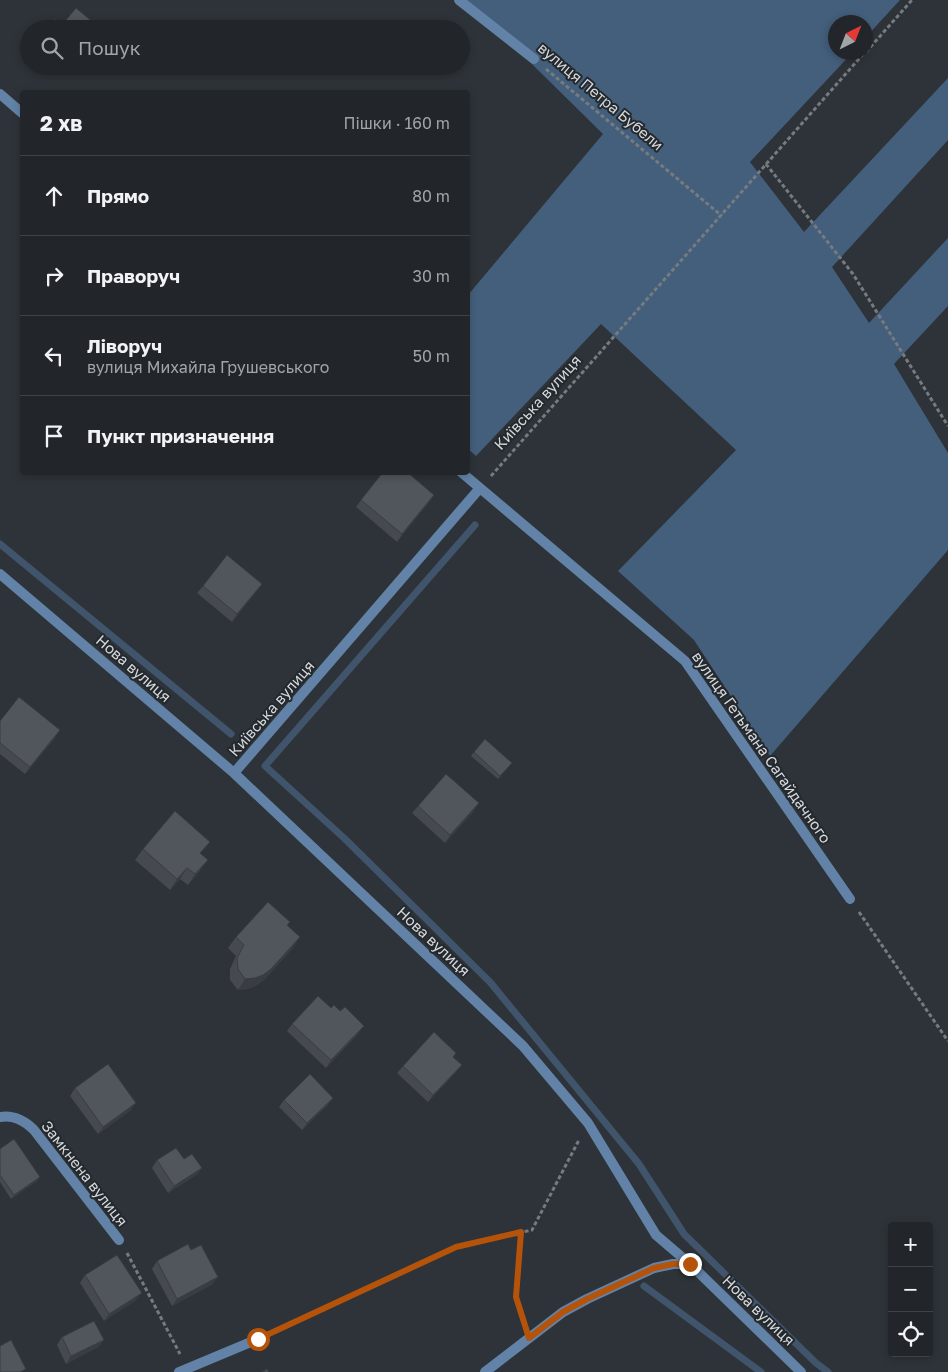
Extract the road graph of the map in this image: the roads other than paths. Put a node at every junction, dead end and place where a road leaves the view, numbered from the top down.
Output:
1 (459, 0) edge
2 (534, 59) road end
3 (0, 94) edge
4 (20, 111) edge
5 (465, 475) edge
6 (480, 488) junction
7 (0, 574) edge
8 (234, 774) junction
9 (850, 899) road end
10 (0, 1118) edge
11 (119, 1240) road end
12 (690, 1264) junction
13 (258, 1339) road end
14 (183, 1370) edge
15 (485, 1372) edge
16 (801, 1372) edge

1 - 2 street, вулиця Петра Бубели
3 - 4 street
5 - 6 street, вулиця Гетьмана Сагайдачного
6 - 8 street, Київська вулиця
6 - 9 street, вулиця Гетьмана Сагайдачного
7 - 8 street, Нова вулиця
8 - 12 street, Нова вулиця
10 - 11 street, Замкнена вулиця
12 - 15 street
12 - 16 street, Нова вулиця
13 - 14 street

